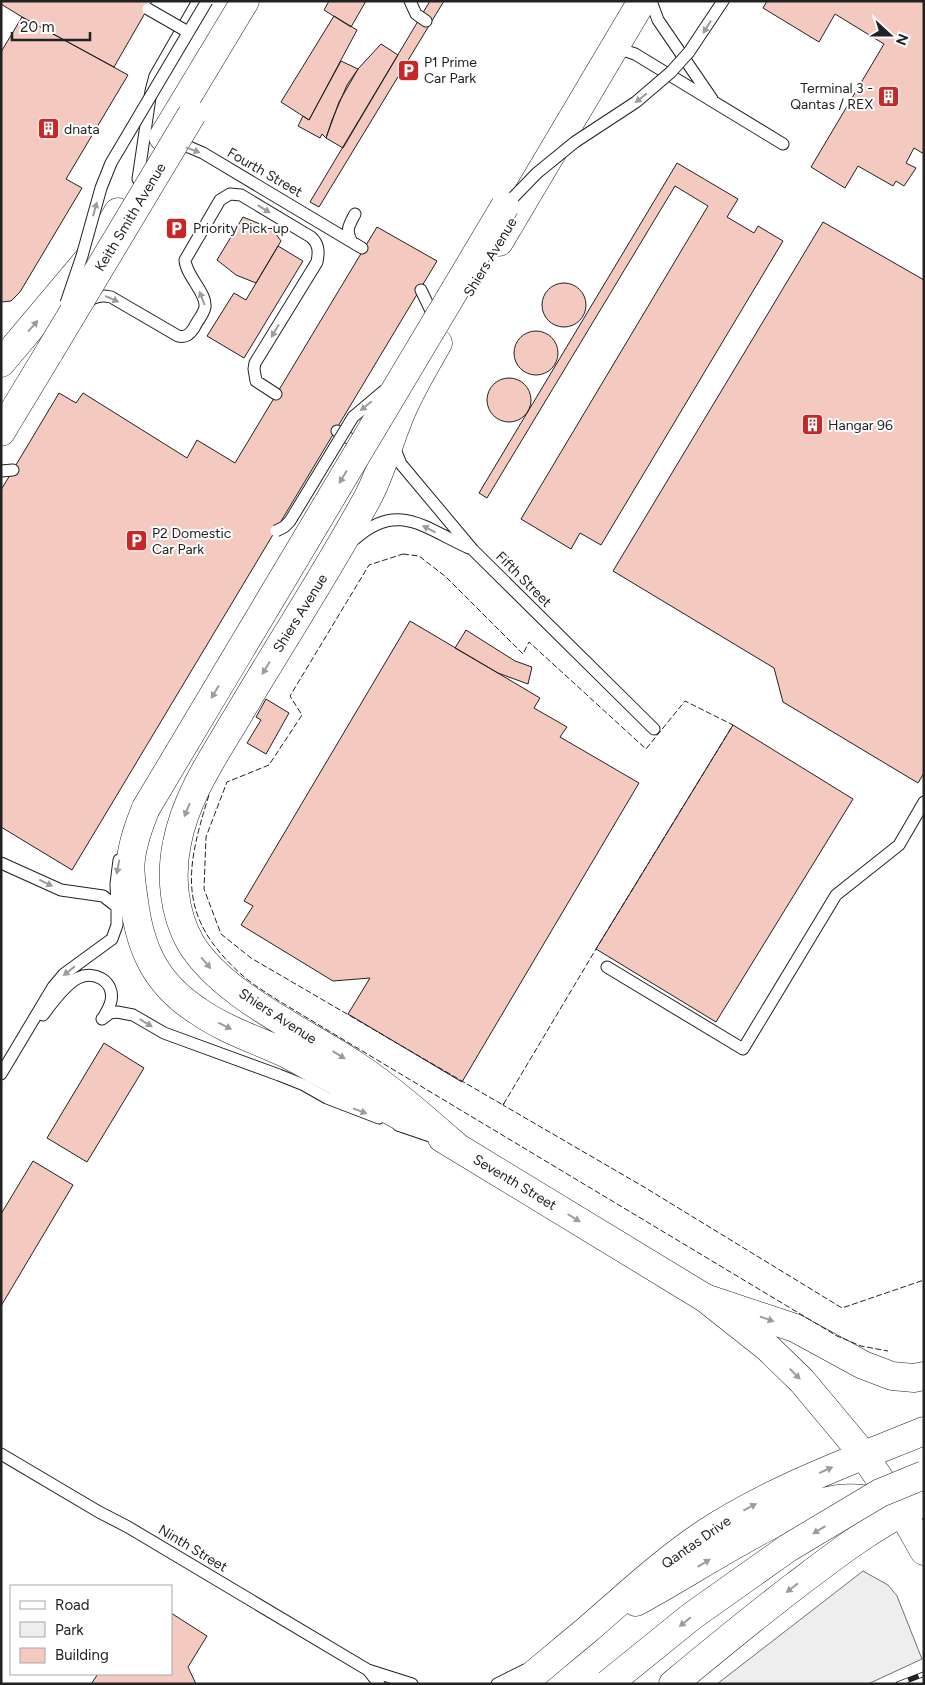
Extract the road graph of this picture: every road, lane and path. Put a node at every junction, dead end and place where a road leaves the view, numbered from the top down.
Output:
1 (198, 1) edge
2 (207, 1) edge
3 (245, 1) edge
4 (260, 1) edge
5 (410, 1) edge
6 (627, 1) edge
7 (642, 1) edge
8 (651, 1) edge
9 (723, 1) edge
10 (148, 9) dead end
11 (426, 21) dead end
12 (188, 32) junction
13 (607, 61) junction
14 (715, 103) junction
15 (783, 144) dead end
16 (144, 170) junction
17 (505, 206) junction
18 (355, 214) dead end
19 (421, 290) dead end
20 (50, 351) junction
21 (434, 351) junction
22 (1, 363) edge
23 (404, 375) junction
24 (276, 394) dead end
25 (337, 431) dead end
26 (1, 432) edge
27 (393, 436) junction
28 (1, 438) edge
29 (373, 489) junction
30 (276, 531) dead end
31 (473, 550) junction
32 (328, 567) junction
33 (654, 729) dead end
34 (924, 802) edge
35 (146, 808) junction
36 (1, 863) edge
37 (118, 906) junction
38 (144, 948) junction
39 (607, 967) dead end
40 (20, 1042) junction
41 (1, 1074) edge
42 (458, 1147) junction
43 (704, 1298) junction
44 (924, 1376) edge
45 (924, 1431) edge
46 (1, 1454) edge
47 (863, 1454) junction
48 (924, 1475) edge
49 (913, 1507) edge
50 (924, 1551) edge
51 (586, 1630) junction
52 (558, 1654) junction
53 (368, 1670) junction
54 (380, 1684) edge
55 (412, 1684) edge
56 (497, 1684) edge
57 (522, 1684) edge
58 (608, 1684) edge
59 (673, 1684) edge

1 - 16 lane
2 - 12 lane, bridge
3 - 16 main road, Keith Smith Avenue
4 - 20 main road, Keith Smith Avenue, bridge
5 - 11 lane
6 - 17 main road, Shiers Avenue, bridge
7 - 13 main road, Shiers Avenue
8 - 14 lane
9 -> 17 lane, bridge
10 - 12 lane, bridge
20 -> 12 lane, bridge
13 - 14 lane
13 - 21 main road, Shiers Avenue
14 - 15 lane
16 -> 18 lane, Fourth Street
22 -> 16 main road, Keith Smith Avenue
17 - 23 main road, Shiers Avenue, bridge
19 - 21 lane
20 - 26 main road, Keith Smith Avenue
21 - 27 main road, Shiers Avenue
23 -> 30 lane, bridge
23 -> 35 main road, Shiers Avenue, bridge
28 -> 24 lane
25 - 29 lane
27 - 29 main road, Shiers Avenue
27 - 31 lane, Fifth Street
29 - 32 main road, Shiers Avenue
31 -> 32 lane
31 - 33 lane, Fifth Street
32 -> 42 main road, Shiers Avenue
34 - 39 lane
35 -> 37 lane
35 - 38 main road, Seventh Street
36 -> 37 lane, Seventh Street
37 - 38 lane, Seventh Street
37 -> 40 lane
38 -> 42 main road, Seventh Street
40 - 41 lane
40 -> 42 lane
42 -> 43 main road, Seventh Street
43 -> 44 main road
43 -> 47 main road, Seventh Street
45 - 47 main road, Qantas Drive
46 - 53 lane, Ninth Street
47 - 49 main road, Seventh Street
51 -> 47 main road, Qantas Drive
48 -> 58 main road, bridge
49 - 50 main road, Seventh Street
51 -> 49 main road
49 -> 59 main road
51 - 52 main road, Qantas Drive
52 - 56 lane
52 - 57 main road, Qantas Drive
53 - 54 lane, Ninth Street
53 - 55 lane, Ninth Street

